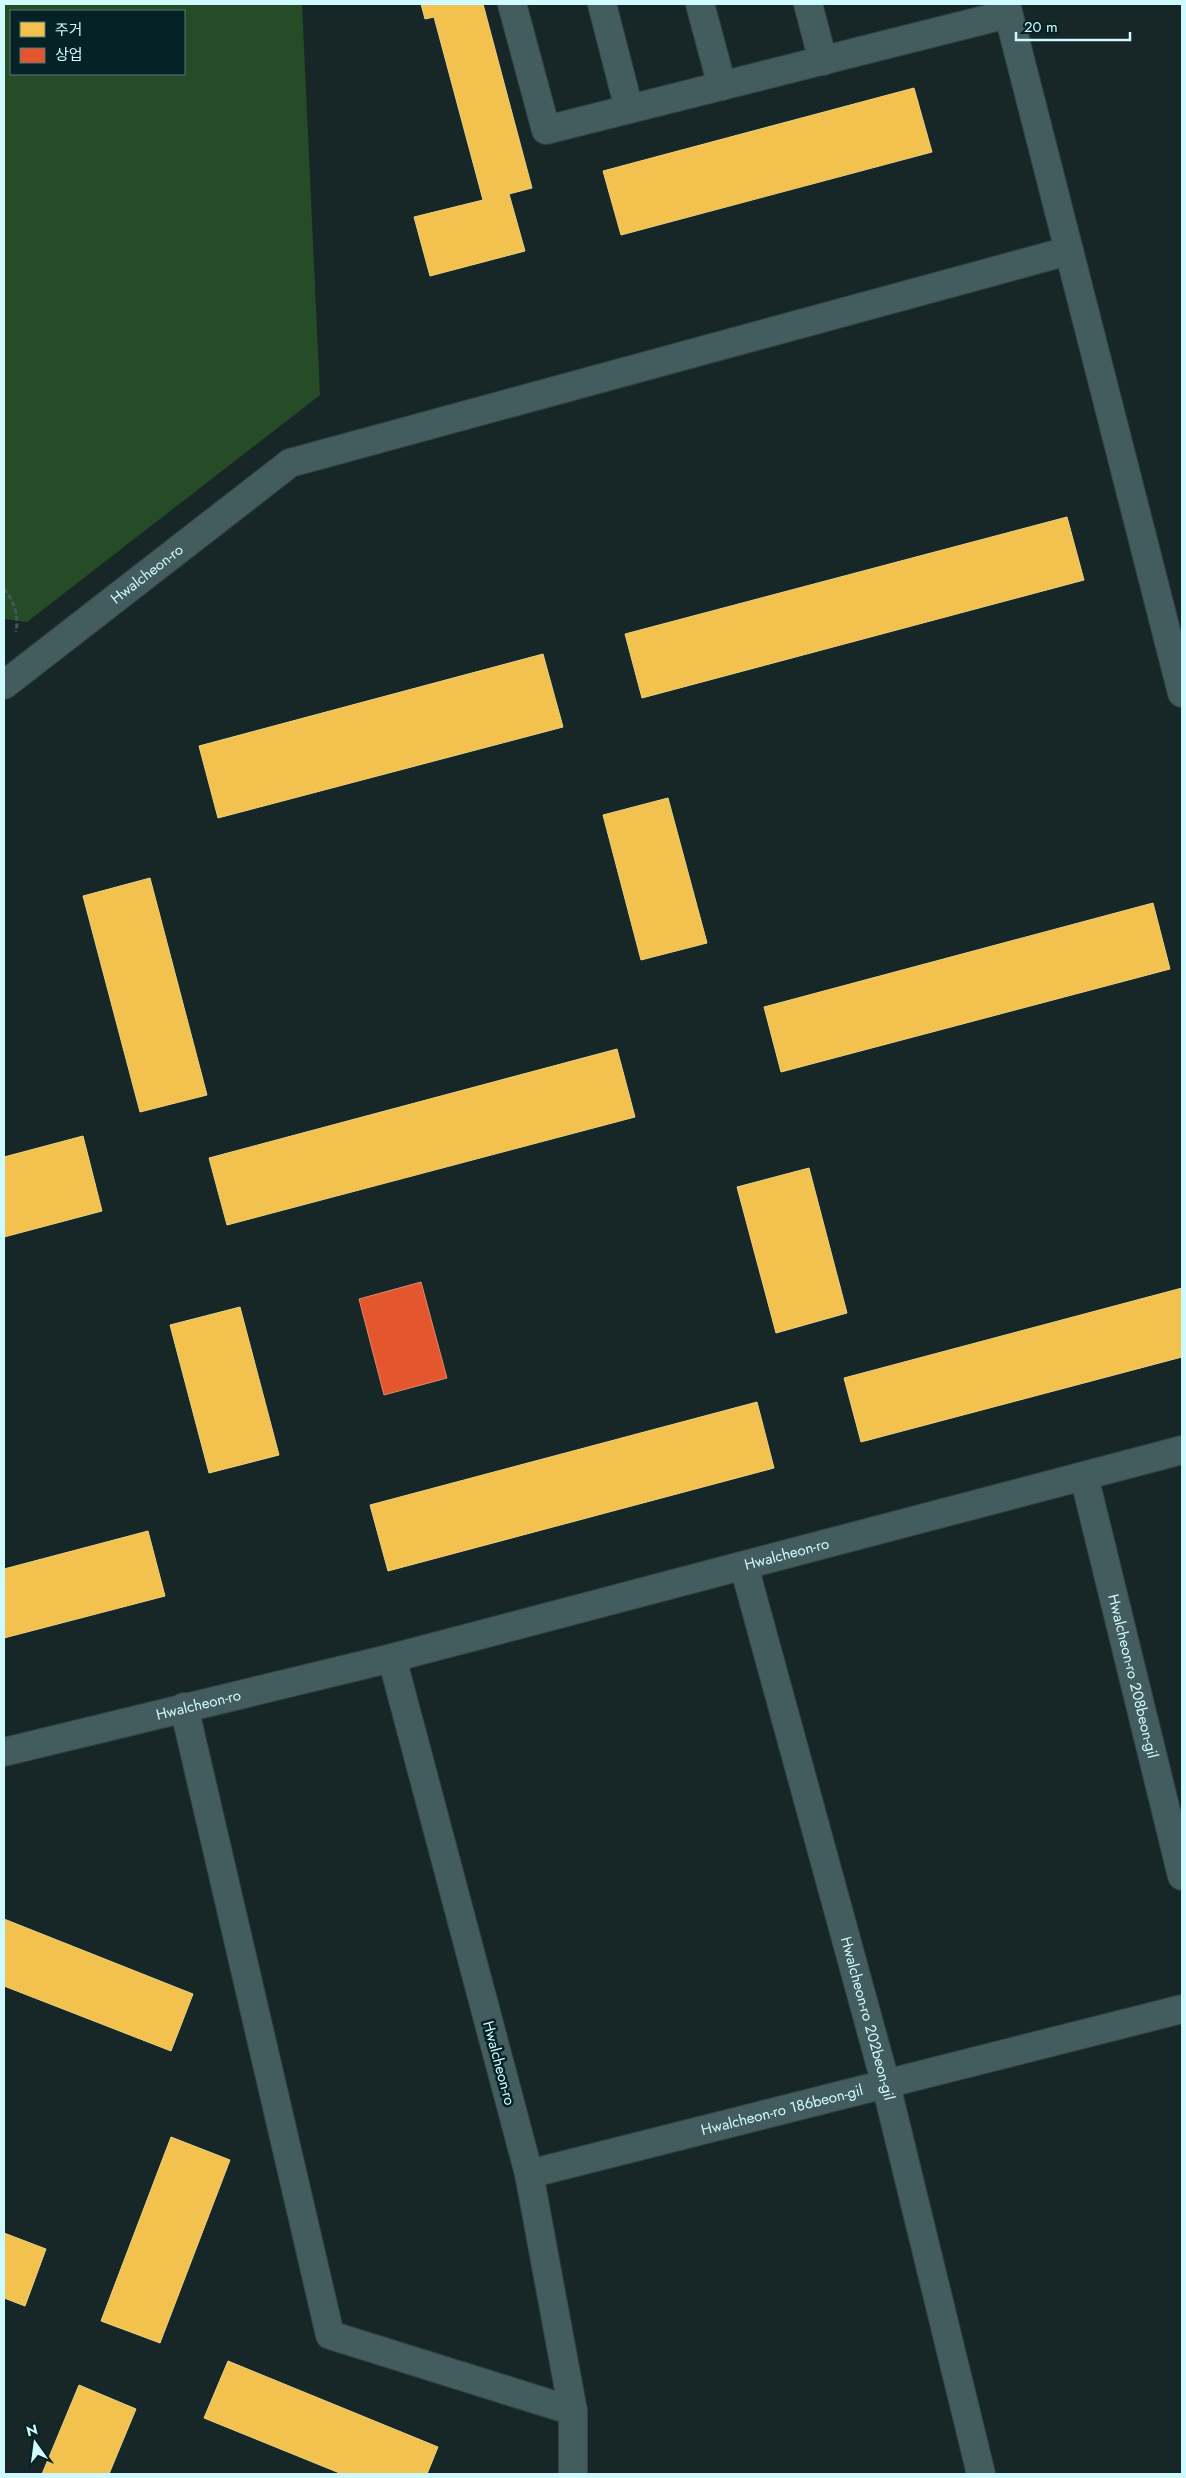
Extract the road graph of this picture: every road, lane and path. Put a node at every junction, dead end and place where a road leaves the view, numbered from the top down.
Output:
1 (512, 4) edge
2 (602, 4) edge
3 (700, 4) edge
4 (808, 4) edge
5 (1007, 9) edge
6 (823, 61) junction
7 (722, 86) junction
8 (629, 109) junction
9 (1068, 251) junction
10 (4, 685) edge
11 (1182, 693) edge
12 (1182, 1450) edge
13 (1084, 1476) junction
14 (744, 1566) junction
15 (392, 1658) junction
16 (184, 1707) junction
17 (4, 1752) edge
18 (1182, 1876) edge
19 (1182, 2009) edge
20 (886, 2085) junction
21 (529, 2174) junction
22 (573, 2411) junction
23 (573, 2474) edge
24 (981, 2474) edge

1 - 8 street
2 - 8 street
3 - 7 street
4 - 6 street
5 - 6 street
5 - 9 street
6 - 7 street
7 - 8 street
9 - 10 street, Hwalcheon-ro
9 - 11 street
12 - 13 street, Hwalcheon-ro
13 - 14 street, Hwalcheon-ro
13 - 18 street, Hwalcheon-ro 208beon-gil
14 - 15 street, Hwalcheon-ro
14 - 20 street, Hwalcheon-ro 202beon-gil
15 - 16 street, Hwalcheon-ro
15 - 21 street, Hwalcheon-ro
16 - 17 street, Hwalcheon-ro
16 - 22 street
19 - 20 street, Hwalcheon-ro 186beon-gil
20 - 21 street, Hwalcheon-ro 186beon-gil
20 - 24 street, Hwalcheon-ro 202beon-gil
21 - 22 street, Hwalcheon-ro
22 - 23 street, Hwalcheon-ro

